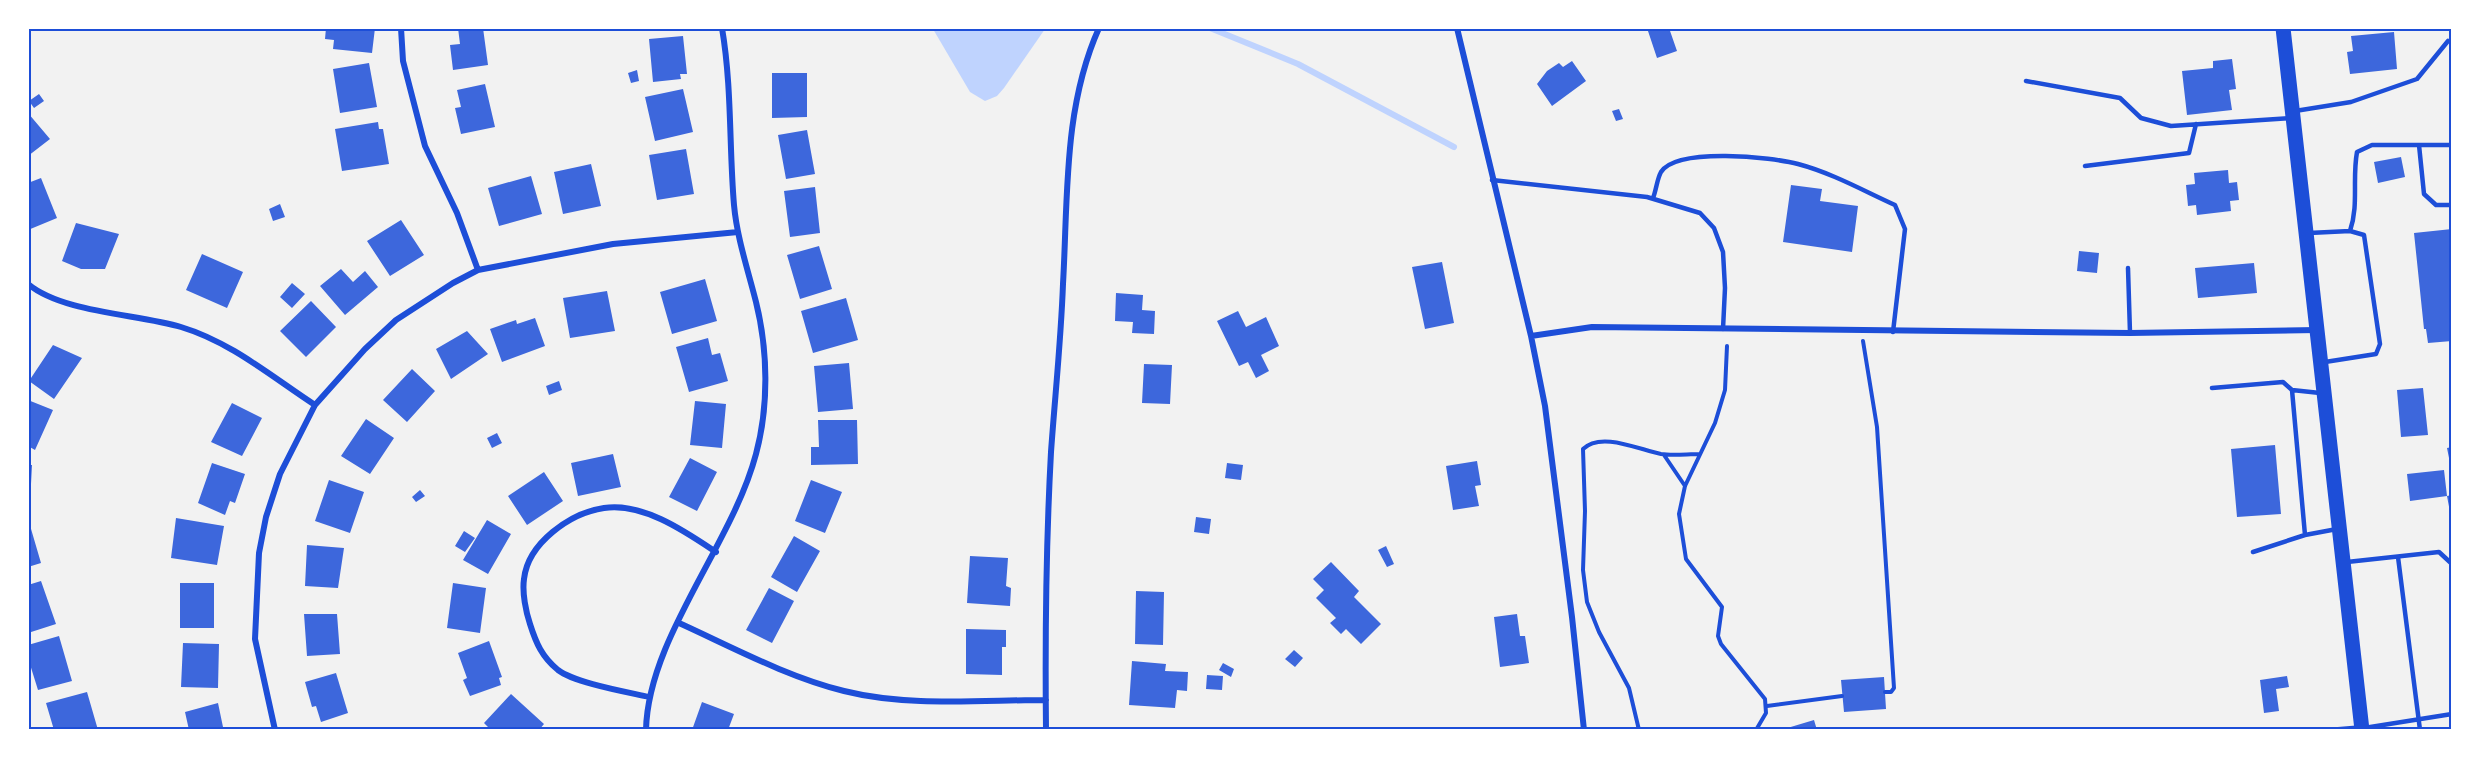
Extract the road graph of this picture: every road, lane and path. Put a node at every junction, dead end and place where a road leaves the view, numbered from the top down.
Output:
1 (401, 28) edge
2 (722, 28) edge
3 (1099, 28) edge
4 (1457, 28) edge
5 (2283, 28) edge
6 (2448, 41) dead end
7 (2026, 81) dead end
8 (2293, 115) junction
9 (2196, 124) junction
10 (2419, 145) junction
11 (2451, 145) edge
12 (2085, 166) dead end
13 (1492, 180) junction
14 (1653, 198) junction
15 (2451, 205) edge
16 (2350, 231) junction
17 (738, 232) junction
18 (2306, 233) junction
19 (2128, 268) dead end
20 (478, 270) junction
21 (31, 286) edge
22 (28, 295) edge
23 (1723, 329) junction
24 (2318, 330) junction
25 (1861, 331) junction
26 (1893, 332) junction
27 (2130, 333) junction
28 (1531, 336) junction
29 (1727, 346) dead end
30 (2322, 363) junction
31 (2212, 388) dead end
32 (2292, 390) junction
33 (2326, 393) junction
34 (315, 405) junction
35 (1664, 454) junction
36 (1700, 454) junction
37 (1685, 486) junction
38 (2341, 529) junction
39 (2305, 535) junction
40 (716, 552) junction
41 (2253, 552) dead end
42 (2398, 557) junction
43 (2344, 562) junction
44 (2451, 564) edge
45 (679, 623) junction
46 (1885, 692) dead end
47 (1842, 696) dead end
48 (649, 697) junction
49 (1046, 700) junction
50 (1767, 706) junction
51 (2451, 714) edge
52 (2418, 719) junction
53 (275, 729) edge
54 (646, 729) edge
55 (1046, 729) edge
56 (1584, 729) edge
57 (1639, 729) edge
58 (1756, 729) edge
59 (2338, 729) edge
60 (2362, 729) edge
61 (2420, 729) edge

1 - 20 street
2 - 17 street
3 - 49 street
4 - 13 street
5 - 8 main road
6 - 8 lane
7 - 9 lane
8 - 9 lane
8 - 18 main road
9 - 12 lane
10 - 11 lane
10 - 15 lane
10 - 16 lane
13 - 14 lane
13 - 28 street
14 - 23 lane
14 - 26 lane
16 - 18 lane
16 - 30 lane
17 - 20 street
17 - 40 street
18 - 24 main road
19 - 27 lane
20 - 34 street
21 - 22 street
21 - 34 street
23 - 25 street
23 - 28 street
24 - 27 street
24 - 30 main road
25 - 26 street
25 - 46 path
26 - 27 street
28 - 56 street
29 - 36 path
30 - 33 main road
31 - 32 lane
32 - 33 lane
32 - 39 lane
33 - 38 main road
34 - 53 street
35 - 36 path
35 - 37 path
35 - 57 path
36 - 37 path
37 - 50 path
38 - 39 lane
38 - 43 main road
39 - 41 lane
40 - 45 street
40 - 48 street
42 - 43 lane
42 - 44 lane
42 - 52 lane
43 - 60 main road
45 - 48 street
45 - 49 street
47 - 50 path
48 - 54 street
49 - 55 street
50 - 58 path
51 - 52 lane
52 - 60 lane
52 - 61 lane
59 - 60 street

